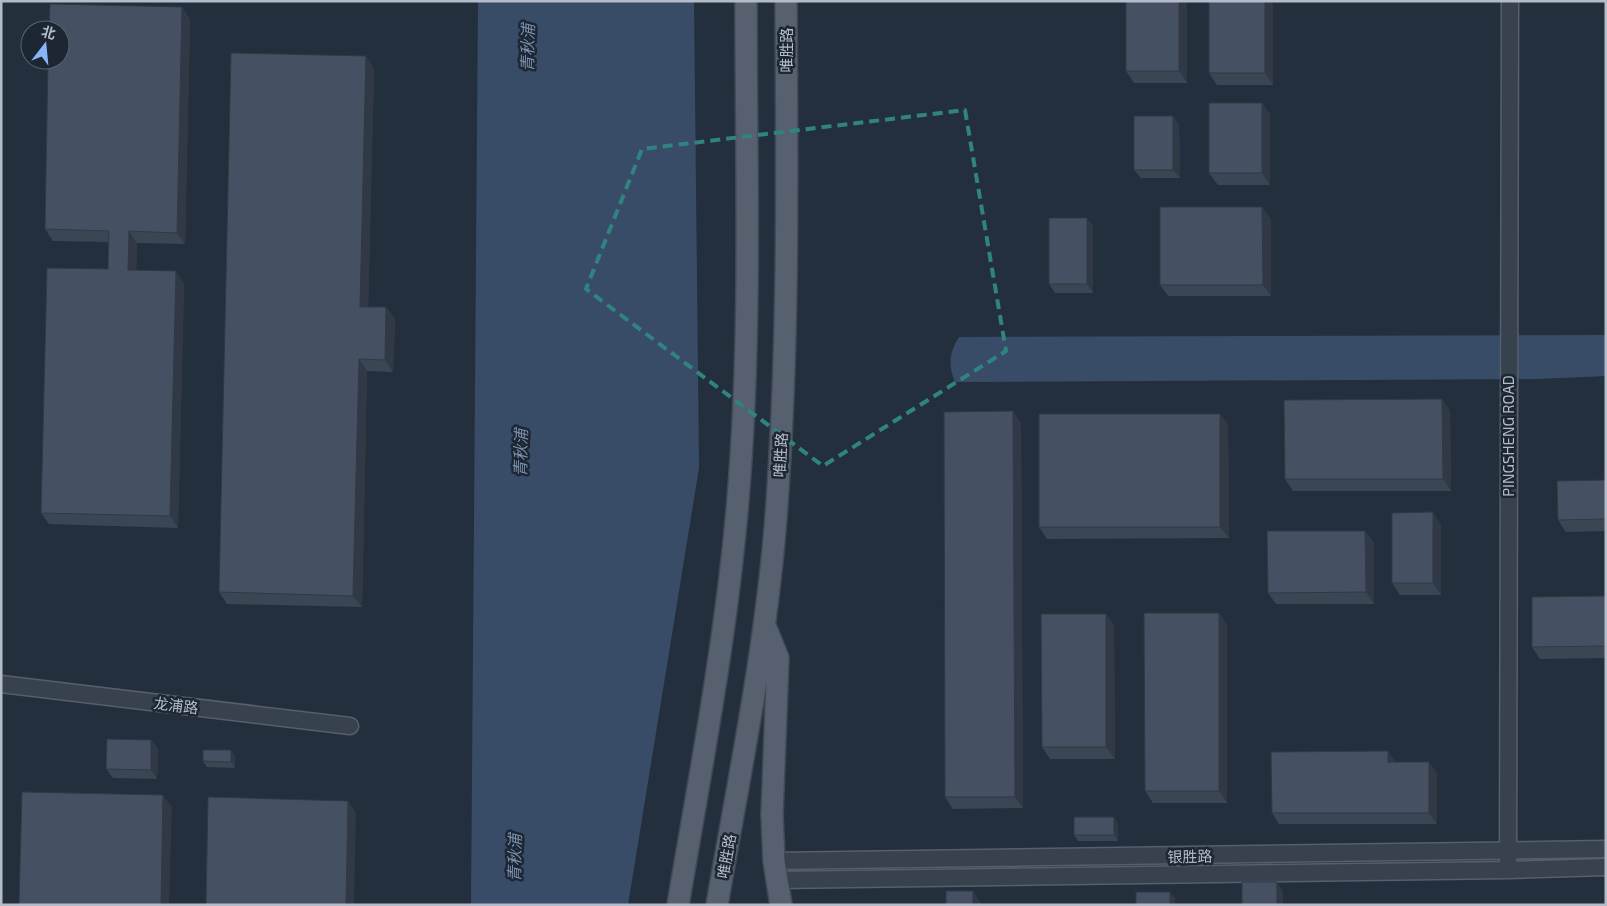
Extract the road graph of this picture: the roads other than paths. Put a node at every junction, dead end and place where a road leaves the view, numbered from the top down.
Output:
1 (746, 1) edge
2 (786, 1) edge
3 (1510, 1) edge
4 (765, 626) junction
5 (1, 684) edge
6 (350, 726) dead end
7 (1606, 849) edge
8 (1509, 851) junction
9 (1606, 867) edge
10 (1508, 870) junction
11 (775, 871) junction
12 (678, 905) edge
13 (717, 905) edge
14 (781, 905) edge

1 - 12 main road
2 - 4 main road, 唯胜路
3 - 8 street, PINGSHENG ROAD
4 - 11 main road
4 - 13 main road, 唯胜路
5 - 6 street, 龙浦路
7 - 8 street, 银胜路
8 - 10 street, PINGSHENG ROAD
8 - 11 street, 银胜路
9 - 10 street, 银胜路
10 - 11 street, 银胜路
11 - 14 main road

